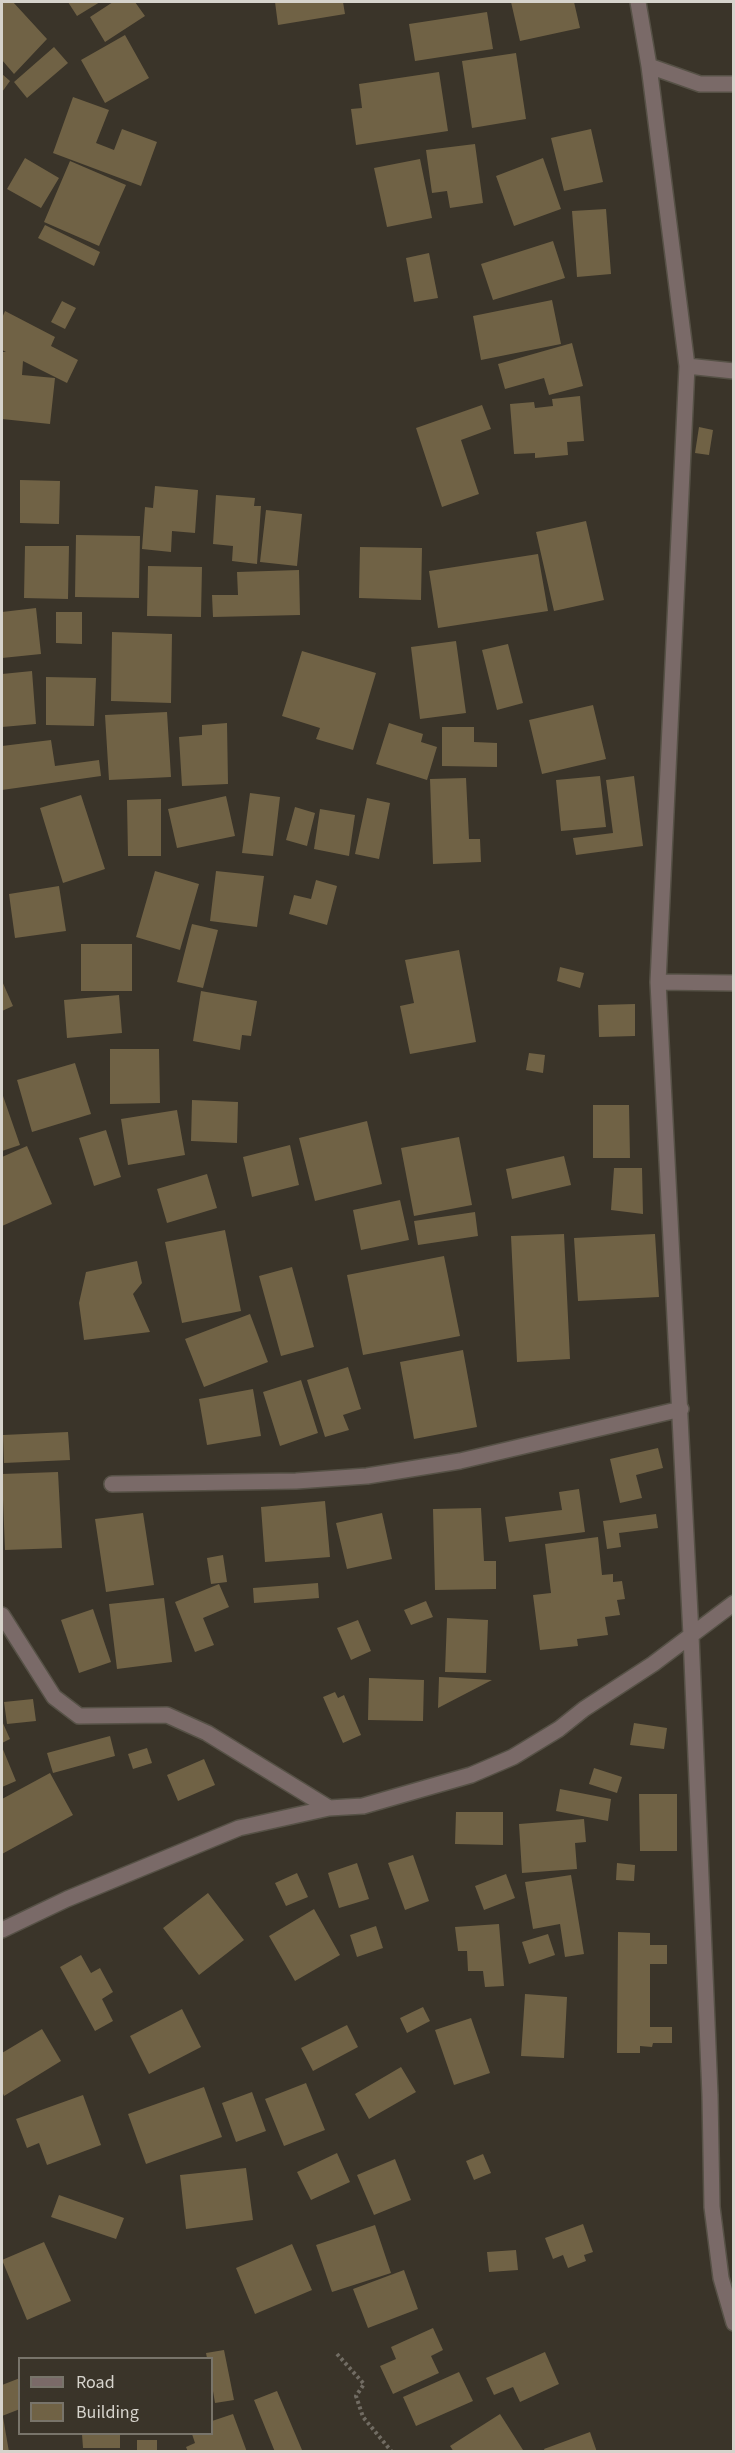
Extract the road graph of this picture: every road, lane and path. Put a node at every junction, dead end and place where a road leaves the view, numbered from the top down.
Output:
1 (638, 2) edge
2 (649, 66) junction
3 (734, 84) edge
4 (687, 366) junction
5 (734, 371) edge
6 (658, 982) junction
7 (734, 983) edge
8 (681, 1409) junction
9 (112, 1484) dead end
10 (734, 1603) edge
11 (2, 1615) edge
12 (691, 1635) junction
13 (329, 1808) junction
14 (2, 1930) edge
15 (734, 2323) edge
16 (337, 2354) dead end
17 (392, 2451) edge

1 - 2 street
2 - 3 street
2 - 4 street
4 - 5 street
4 - 6 street
6 - 7 street
6 - 8 street
8 - 9 street
8 - 12 street
10 - 12 street
11 - 13 street
12 - 13 street
12 - 15 street
13 - 14 street
16 - 17 path

